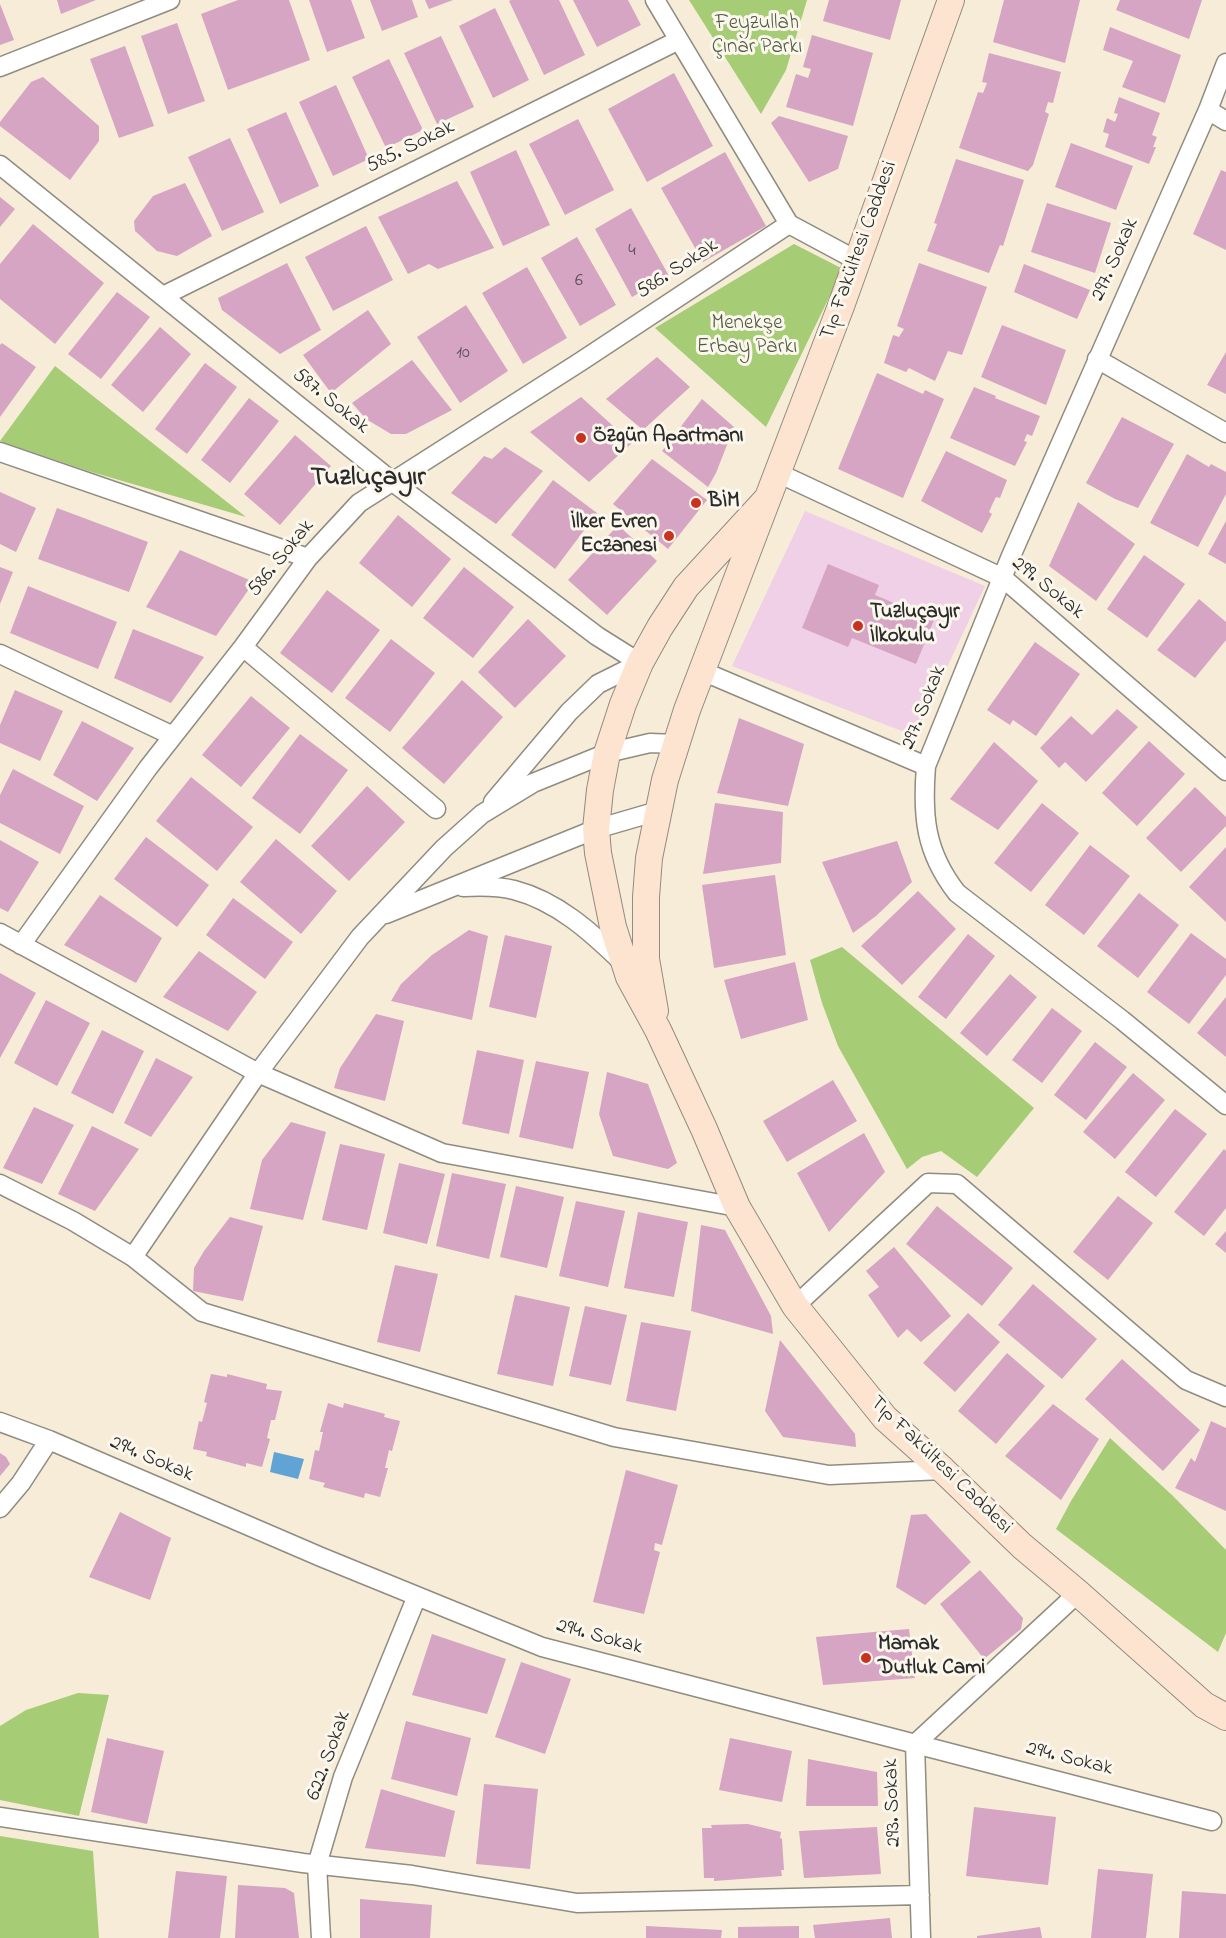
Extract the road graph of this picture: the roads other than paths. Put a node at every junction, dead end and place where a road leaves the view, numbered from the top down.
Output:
1 (170, 0) edge
2 (656, 0) edge
3 (951, 0) edge
4 (680, 40) junction
5 (1226, 63) edge
6 (0, 67) edge
7 (1208, 110) junction
8 (1226, 121) edge
9 (0, 165) edge
10 (789, 224) junction
11 (856, 260) junction
12 (163, 296) junction
13 (1097, 359) junction
14 (1226, 433) edge
15 (0, 452) edge
16 (778, 473) junction
17 (393, 482) junction
18 (766, 500) junction
19 (308, 558) junction
20 (1003, 578) junction
21 (243, 647) junction
22 (0, 654) edge
23 (640, 663) junction
24 (702, 671) junction
25 (173, 736) junction
26 (676, 744) junction
27 (608, 753) junction
28 (926, 766) junction
29 (1226, 771) edge
30 (436, 809) dead end
31 (658, 811) junction
32 (482, 814) junction
33 (596, 829) junction
34 (453, 887) junction
35 (379, 917) junction
36 (0, 933) edge
37 (21, 945) junction
38 (625, 964) junction
39 (658, 1030) junction
40 (258, 1073) junction
41 (1226, 1105) edge
42 (0, 1184) edge
43 (736, 1207) junction
44 (133, 1257) junction
45 (795, 1305) junction
46 (1226, 1397) edge
47 (0, 1422) edge
48 (49, 1440) junction
49 (943, 1470) junction
50 (0, 1508) edge
51 (1078, 1593) junction
52 (417, 1596) junction
53 (1226, 1717) edge
54 (915, 1744) junction
55 (0, 1817) edge
56 (1212, 1821) dead end
57 (317, 1865) junction
58 (920, 1895) junction
59 (321, 1938) edge
60 (921, 1938) edge

1 - 6 street
2 - 4 street
3 - 11 main road, Tıp Fakültesi Caddesi
4 - 10 street
4 - 12 street, 585. Sokak
5 - 7 street, 297. Sokak
7 - 8 street
7 - 13 street, 297. Sokak
9 - 12 street, 587. Sokak
10 - 11 street
10 - 17 street, 586. Sokak
11 - 16 main road, Tıp Fakültesi Caddesi
12 - 17 street, 587. Sokak
13 - 14 street
13 - 20 street, 297. Sokak
15 - 19 street
16 - 18 main road, Tıp Fakültesi Caddesi
16 - 20 street, 299. Sokak
17 - 19 street, 586. Sokak
17 - 23 street, 587. Sokak
18 - 23 main road
18 - 24 main road, Tıp Fakültesi Caddesi
19 - 21 street, 586. Sokak
20 - 28 street, 297. Sokak
20 - 29 street, 299. Sokak
21 - 25 street, 586. Sokak
21 - 30 street
22 - 25 street
23 - 27 main road
23 - 32 street
24 - 26 main road, Tıp Fakültesi Caddesi
24 - 28 street
25 - 37 street, 586. Sokak
26 - 27 street
26 - 31 main road, Tıp Fakültesi Caddesi
27 - 32 street
27 - 33 main road
28 - 41 street, 297. Sokak
31 - 33 street
31 - 39 main road, Tıp Fakültesi Caddesi
32 - 35 street
33 - 34 street
33 - 38 main road
34 - 35 street
34 - 38 street
35 - 40 street
36 - 37 street
37 - 40 street
38 - 39 main road
39 - 43 main road, Tıp Fakültesi Caddesi
40 - 43 street
40 - 44 street
42 - 44 street
43 - 45 main road, Tıp Fakültesi Caddesi
44 - 49 street
45 - 46 street
45 - 49 main road, Tıp Fakültesi Caddesi
47 - 48 street, 294. Sokak
48 - 50 street
48 - 52 street, 294. Sokak
49 - 51 main road, Tıp Fakültesi Caddesi
51 - 53 main road, Tıp Fakültesi Caddesi
51 - 54 street, 293. Sokak
52 - 54 street, 294. Sokak
52 - 57 street, 622. Sokak
54 - 56 street, 294. Sokak
54 - 58 street, 293. Sokak
55 - 57 street
57 - 58 street
57 - 59 street, 622. Sokak
58 - 60 street, 293. Sokak

